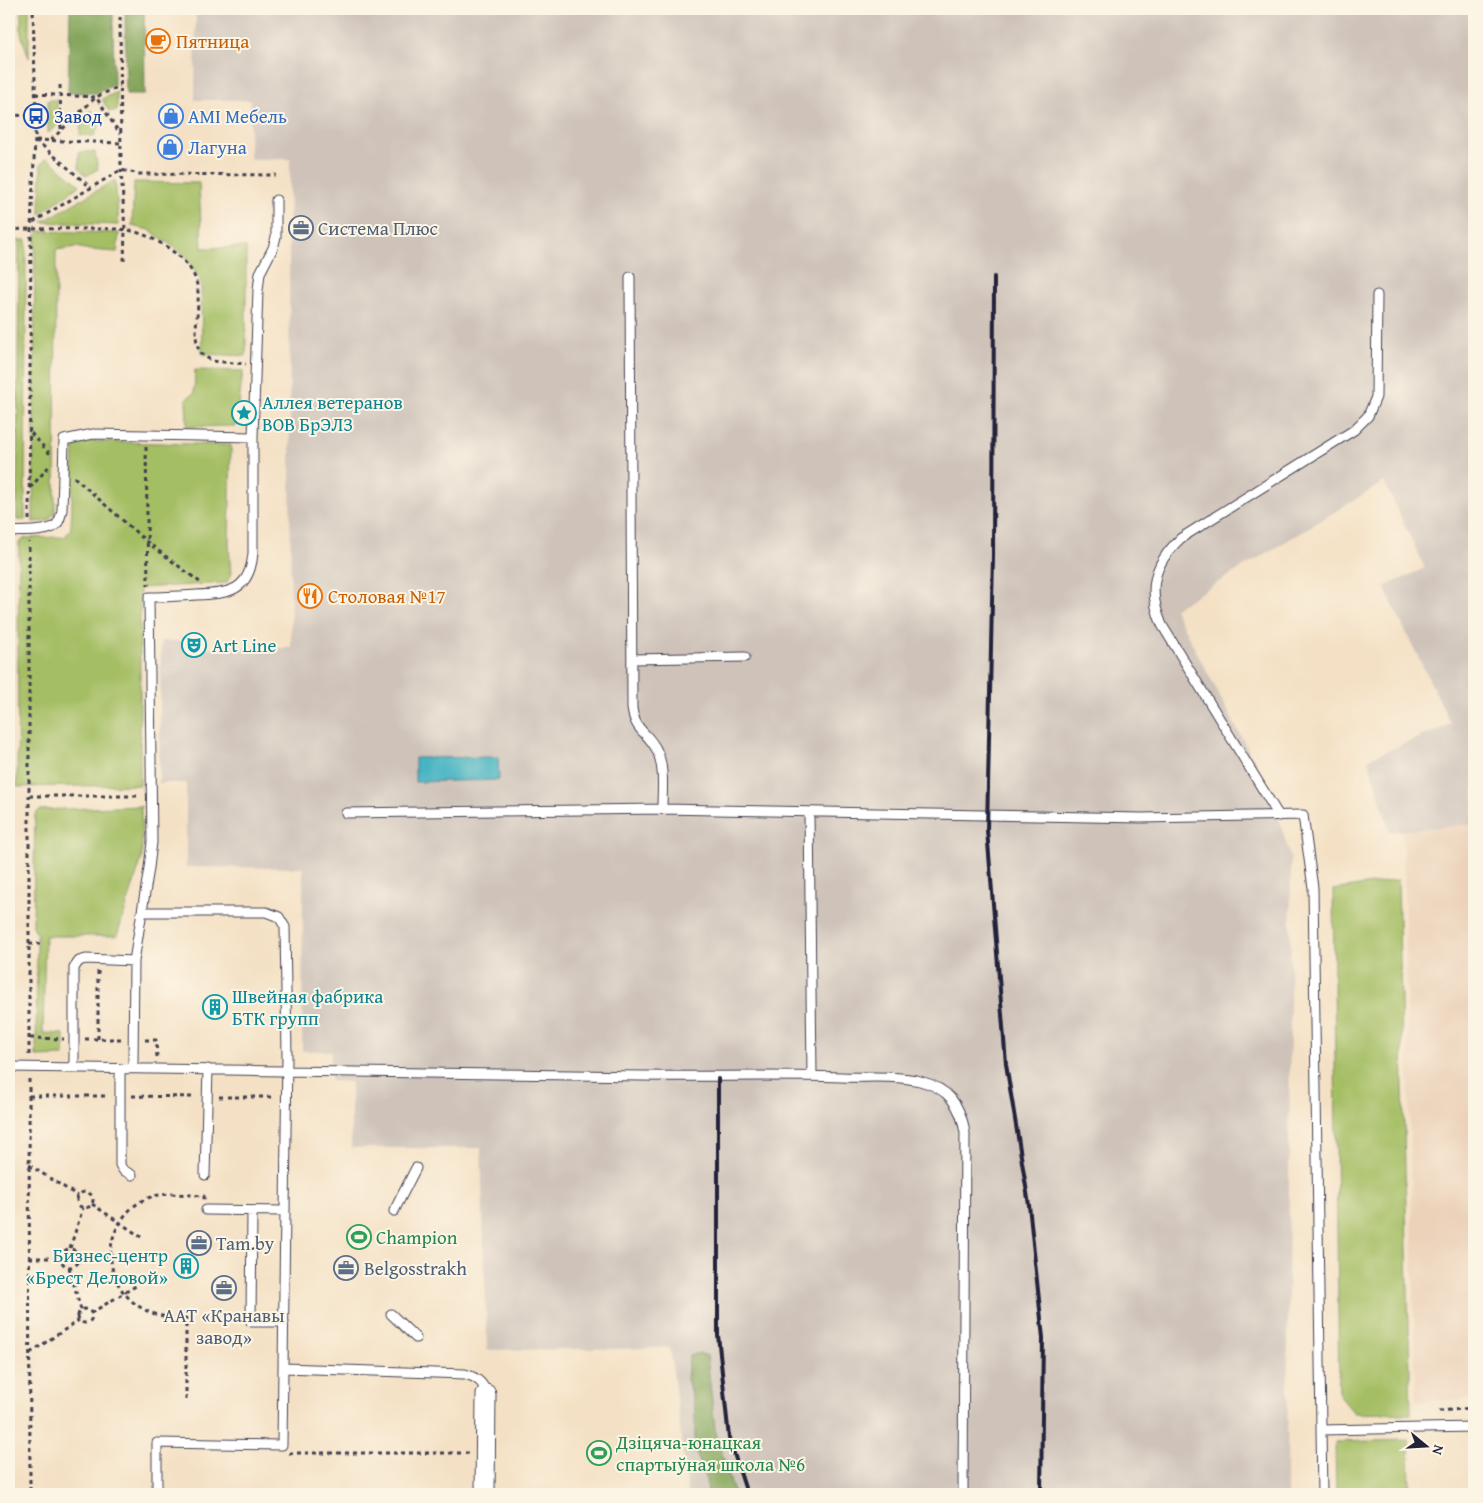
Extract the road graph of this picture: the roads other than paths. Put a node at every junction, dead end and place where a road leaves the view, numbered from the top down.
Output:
1 (276, 200) dead end
2 (630, 276) dead end
3 (1377, 295) dead end
4 (253, 436) junction
5 (9, 532) edge
6 (745, 658) dead end
7 (632, 659) junction
8 (662, 809) junction
9 (809, 812) junction
10 (346, 813) dead end
11 (1279, 816) junction
12 (142, 912) junction
13 (134, 961) junction
14 (9, 1067) edge
15 (74, 1068) junction
16 (133, 1068) junction
17 (120, 1069) junction
18 (208, 1069) junction
19 (286, 1070) junction
20 (812, 1076) junction
21 (416, 1168) dead end
22 (132, 1175) dead end
23 (204, 1175) dead end
24 (206, 1210) road end
25 (252, 1211) junction
26 (284, 1211) junction
27 (394, 1211) dead end
28 (391, 1314) dead end
29 (284, 1322) junction
30 (416, 1338) dead end
31 (283, 1368) junction
32 (486, 1394) joint
33 (1474, 1427) edge
34 (1321, 1430) junction
35 (157, 1494) edge
36 (485, 1494) edge
37 (962, 1494) edge
38 (1322, 1494) edge

1 - 4 lane
2 - 7 lane
3 - 11 lane
4 - 5 lane
4 - 12 lane
6 - 7 lane
7 - 8 lane
8 - 9 lane
8 - 10 lane
9 - 11 lane
9 - 20 lane
11 - 34 lane
12 - 13 lane
12 - 19 lane
13 - 15 lane
13 - 16 lane
14 - 15 lane
15 - 17 lane
16 - 17 lane
16 - 18 lane
17 - 22 lane
18 - 19 lane
18 - 23 lane
19 - 20 lane
19 - 26 lane
20 - 37 lane
21 - 27 lane
24 - 25 lane
25 - 26 lane
25 - 29 lane
26 - 29 lane
28 - 30 lane
29 - 31 lane
31 - 32 lane
31 - 35 lane
32 - 36 street
33 - 34 lane
34 - 38 lane

